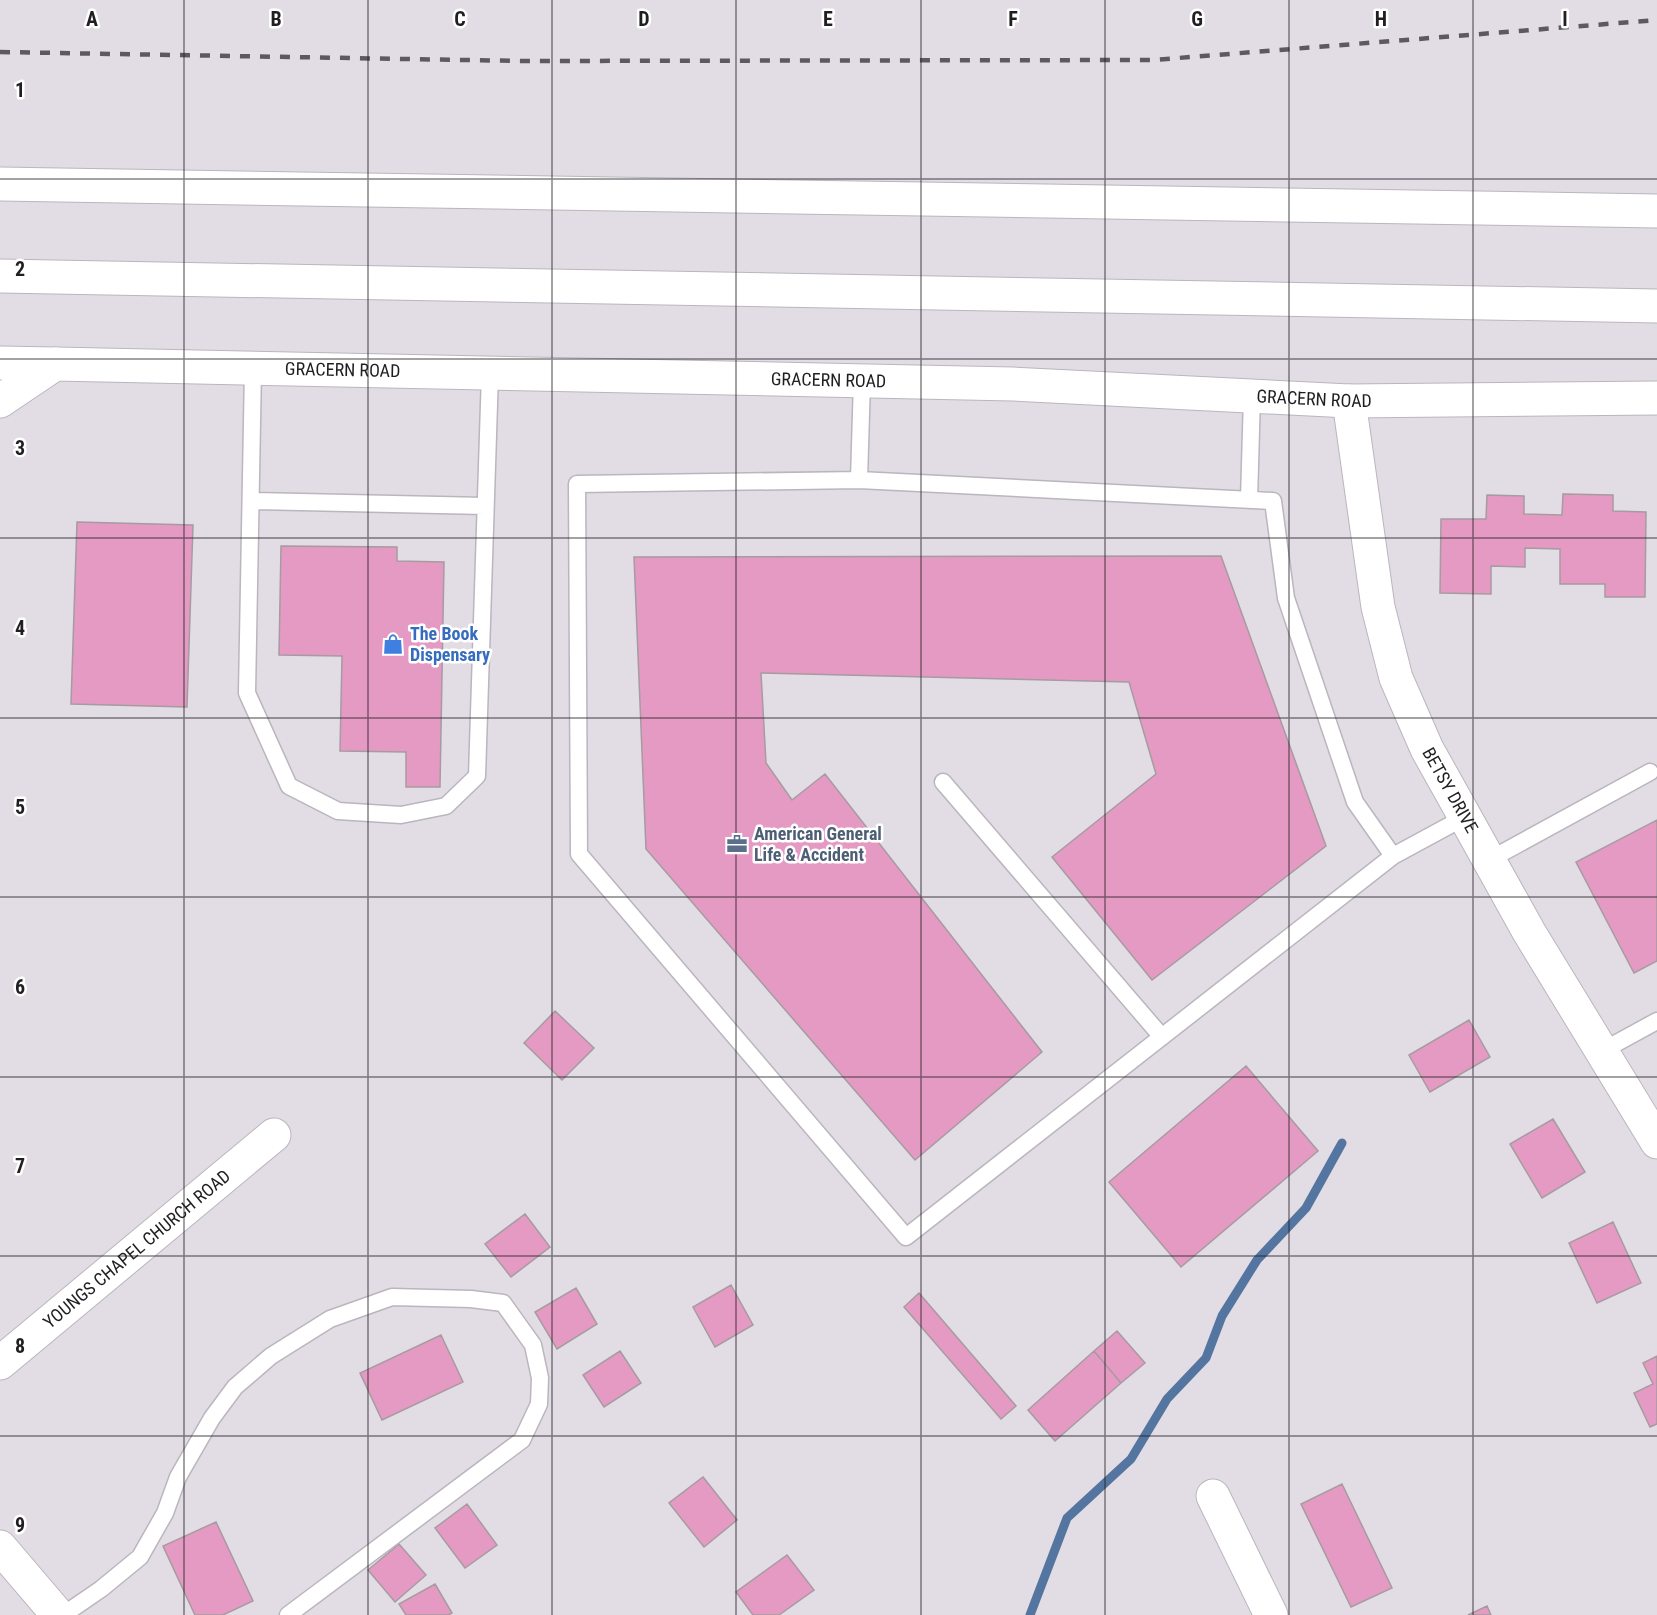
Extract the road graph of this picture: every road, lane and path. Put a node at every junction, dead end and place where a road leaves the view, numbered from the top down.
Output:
1 (0, 184) edge
2 (1657, 200) edge
3 (1433, 208) junction
4 (1657, 212) edge
5 (0, 276) edge
6 (1657, 306) edge
7 (0, 363) edge
8 (55, 364) junction
9 (253, 368) junction
10 (490, 373) junction
11 (862, 380) junction
12 (1252, 396) junction
13 (1657, 398) edge
14 (0, 401) edge
15 (1348, 401) junction
16 (859, 480) junction
17 (1249, 500) junction
18 (251, 501) junction
19 (485, 506) junction
20 (1650, 772) dead end
21 (943, 782) dead end
22 (1465, 817) junction
23 (1393, 856) junction
24 (1489, 860) junction
25 (1657, 1021) edge
26 (1162, 1037) junction
27 (1602, 1051) junction
28 (274, 1135) dead end
29 (1657, 1142) edge
30 (0, 1363) edge
31 (1213, 1496) dead end
32 (0, 1547) edge
33 (58, 1615) edge
34 (63, 1615) edge
35 (288, 1615) edge
36 (1271, 1615) edge

1 - 3 main road
2 - 3 main road
3 - 4 main road
5 - 6 main road
7 - 8 main road, GRACERN ROAD
8 - 9 main road, GRACERN ROAD
8 - 14 main road
9 - 10 main road, GRACERN ROAD
9 - 18 lane
10 - 11 main road, GRACERN ROAD
10 - 19 lane
11 - 12 main road, GRACERN ROAD
11 - 16 lane
12 - 15 main road, GRACERN ROAD
12 - 17 lane
13 - 15 main road, GRACERN ROAD
15 - 22 main road, BETSY DRIVE
16 - 17 lane
16 - 26 lane
17 - 23 lane
18 - 19 lane
18 - 19 lane
20 - 24 lane
21 - 26 lane
22 - 23 lane
22 - 24 main road, BETSY DRIVE
23 - 26 lane
24 - 27 main road, BETSY DRIVE
25 - 27 lane
27 - 29 main road, BETSY DRIVE
28 - 30 main road, YOUNGS CHAPEL CHURCH ROAD
31 - 36 main road
32 - 33 main road
34 - 35 lane

